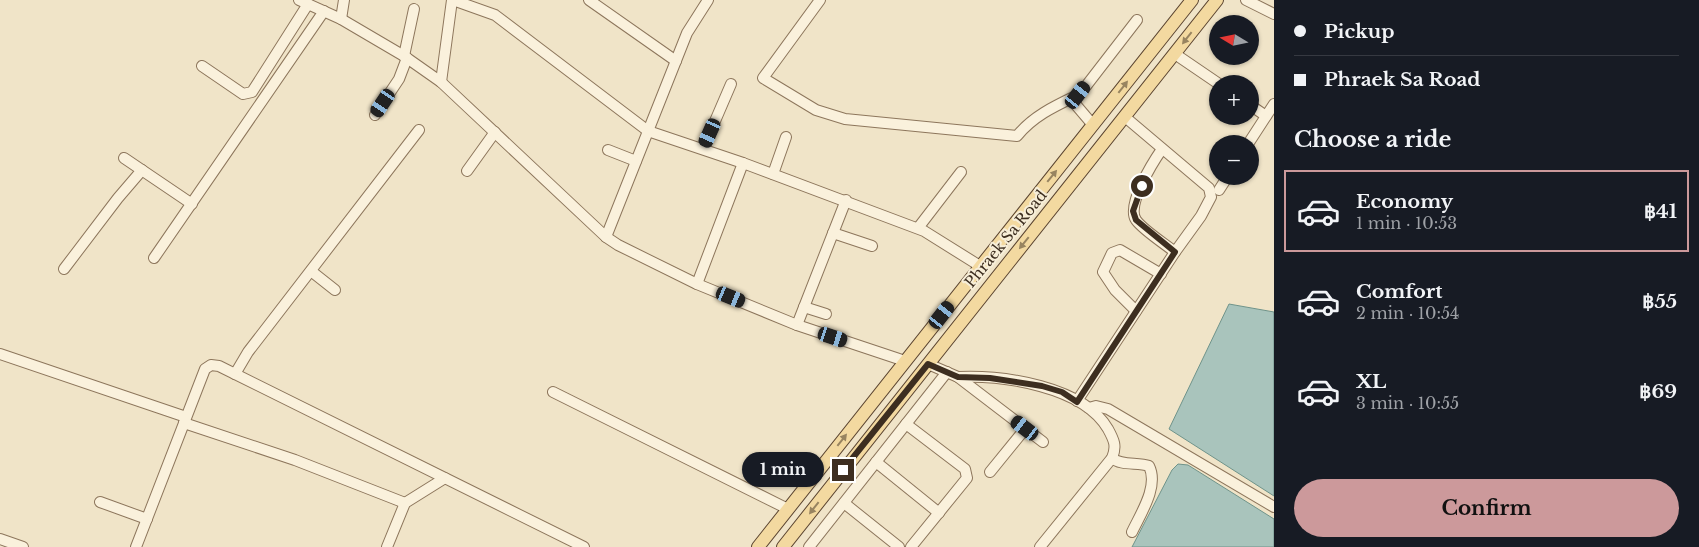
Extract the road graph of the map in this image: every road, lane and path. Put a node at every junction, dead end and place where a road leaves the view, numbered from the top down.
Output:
1 (344, 0) edge
2 (453, 0) edge
3 (708, 0) edge
4 (820, 0) edge
5 (1192, 0) edge
6 (1217, 0) edge
7 (1246, 0) edge
8 (303, 2) edge
9 (593, 2) edge
10 (414, 9) dead end
11 (324, 12) junction
12 (1274, 14) edge
13 (341, 19) junction
14 (1137, 20) dead end
15 (1175, 54) junction
16 (405, 57) junction
17 (676, 61) junction
18 (202, 66) dead end
19 (1209, 77) edge
20 (441, 82) junction
21 (731, 84) dead end
22 (1078, 95) junction
23 (1274, 104) edge
24 (1259, 111) edge
25 (375, 115) dead end
26 (1266, 116) junction
27 (1125, 117) junction
28 (1093, 125) junction
29 (419, 130) dead end
30 (648, 131) junction
31 (495, 132) junction
32 (1254, 135) edge
33 (786, 137) dead end
34 (1109, 137) junction
35 (703, 149) junction
36 (1162, 149) junction
37 (608, 150) dead end
38 (124, 158) dead end
39 (636, 161) junction
40 (743, 163) junction
41 (142, 170) junction
42 (467, 170) dead end
43 (960, 172) dead end
44 (773, 174) junction
45 (1222, 185) edge
46 (1219, 190) dead end
47 (846, 200) junction
48 (192, 204) junction
49 (918, 228) junction
50 (833, 233) junction
51 (606, 237) junction
52 (872, 246) dead end
53 (1175, 252) junction
54 (154, 258) dead end
55 (980, 266) junction
56 (64, 269) dead end
57 (311, 271) junction
58 (1161, 274) junction
59 (698, 284) junction
60 (335, 290) dead end
61 (804, 308) junction
62 (1136, 311) junction
63 (826, 314) dead end
64 (797, 324) junction
65 (0, 354) edge
66 (905, 361) junction
67 (928, 364) junction
68 (947, 372) junction
69 (235, 374) junction
70 (958, 377) junction
71 (553, 392) dead end
72 (1077, 402) junction
73 (1089, 408) junction
74 (185, 420) junction
75 (906, 424) junction
76 (1025, 428) junction
77 (1043, 442) dead end
78 (1112, 458) junction
79 (876, 462) junction
80 (990, 472) dead end
81 (445, 478) junction
82 (100, 502) dead end
83 (405, 503) junction
84 (844, 504) junction
85 (1274, 507) edge
86 (788, 509) junction
87 (939, 514) junction
88 (147, 519) junction
89 (1132, 532) dead end
90 (0, 539) edge
91 (811, 546) edge
92 (23, 547) edge
93 (136, 547) edge
94 (388, 547) edge
95 (584, 547) edge
96 (758, 547) edge
97 (783, 547) edge
98 (899, 547) edge
99 (911, 547) edge
100 (1040, 547) edge

1 - 13 street
2 - 20 street
2 - 30 street
3 - 17 street
4 - 22 street
28 -> 5 main road, Phraek Sa Road
6 -> 15 main road, Phraek Sa Road
7 - 12 street
8 - 11 street
8 - 18 street
9 - 17 street
10 - 16 street
11 - 13 street
11 - 48 street
13 - 16 street
14 - 22 street
15 - 19 street
15 - 27 main road, Phraek Sa Road
16 - 20 street
16 - 25 street
17 - 30 street
20 - 31 street
21 - 35 street
22 - 28 street
23 - 26 street
24 - 26 street
26 - 32 street
27 - 34 main road, Phraek Sa Road
27 - 36 street
28 - 34 main road
55 -> 28 main road, Phraek Sa Road
29 - 57 street
30 - 35 street
30 - 39 street
31 - 42 street
31 - 51 street
33 - 44 street
34 -> 67 main road, Phraek Sa Road
35 - 40 street
36 - 53 street
36 - 53 street
37 - 39 street
38 - 41 street
39 - 51 street
40 - 44 street
40 - 59 street
41 - 48 street
41 - 56 street
43 - 49 street
44 - 47 street
45 - 46 street
47 - 49 street
47 - 50 street
48 - 54 street
49 - 55 street
50 - 52 street
50 - 61 street
51 - 59 street
53 - 58 street
55 - 66 main road, Phraek Sa Road
57 - 60 street
57 - 69 street
58 - 62 street
58 - 62 street
59 - 64 street
61 - 63 street
61 - 64 street
62 - 72 street
64 - 66 street
65 - 74 street
86 -> 66 main road, Phraek Sa Road
67 - 68 street
67 -> 97 main road, Phraek Sa Road
68 - 70 street
68 - 75 street
69 - 74 street
69 - 81 street
70 - 72 street
70 - 76 street
71 - 86 street
72 - 73 street
73 - 78 street
73 - 85 street
74 - 83 street
74 - 88 street
75 - 79 street
75 - 87 street
76 - 77 street
76 - 80 street
78 - 89 street
78 - 100 street
79 - 84 street
79 - 87 street
81 - 83 street
81 - 95 street
82 - 88 street
83 - 94 street
84 - 91 street
84 - 98 street
86 - 96 main road, Phraek Sa Road
87 - 99 street
88 - 93 street
90 - 92 street

